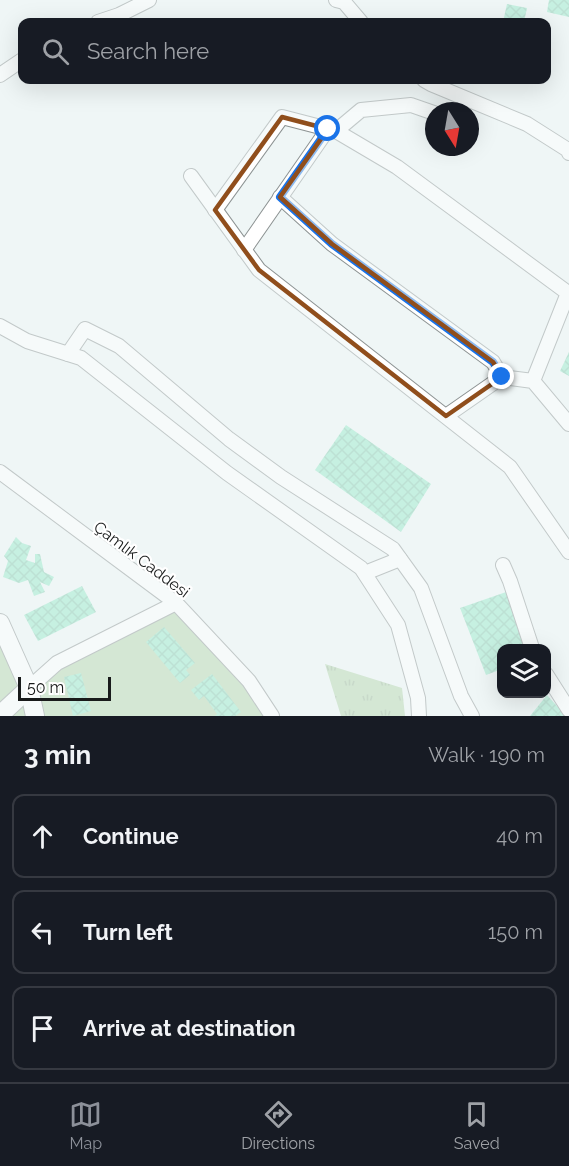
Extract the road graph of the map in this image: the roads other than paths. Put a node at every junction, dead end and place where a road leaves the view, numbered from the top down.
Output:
1 (149, 0) edge
2 (336, 0) edge
3 (110, 18) edge
4 (358, 18) edge
5 (18, 63) edge
6 (0, 75) edge
7 (431, 84) edge
8 (425, 110) edge
9 (332, 130) junction
10 (569, 153) edge
11 (191, 176) dead end
12 (280, 197) junction
13 (215, 210) junction
14 (244, 250) junction
15 (0, 326) edge
16 (68, 354) junction
17 (502, 377) junction
18 (533, 381) junction
19 (446, 416) junction
20 (569, 424) edge
21 (0, 472) edge
22 (569, 552) edge
23 (400, 559) junction
24 (503, 565) dead end
25 (364, 573) junction
26 (176, 603) junction
27 (0, 623) edge
28 (531, 644) edge
29 (551, 682) edge
30 (29, 688) junction
31 (569, 710) edge
32 (0, 715) edge
33 (35, 716) edge
34 (272, 716) edge
35 (419, 716) edge
36 (472, 716) edge

1 - 3 street
2 - 4 street
5 - 6 street
7 - 10 street
8 - 9 street
9 - 12 street
9 - 13 street
9 - 18 street
11 - 13 street
12 - 14 street
12 - 17 street
13 - 14 street
14 - 19 street
15 - 16 street
16 - 23 street
16 - 25 street
17 - 18 street
17 - 19 street
18 - 20 street
19 - 22 street
21 - 26 street, Çamlık Caddesi
23 - 25 street
23 - 36 street
24 - 28 street
25 - 35 street
26 - 30 street
26 - 34 street, Çamlık Caddesi
27 - 30 street
29 - 31 street
30 - 32 street
30 - 33 street

